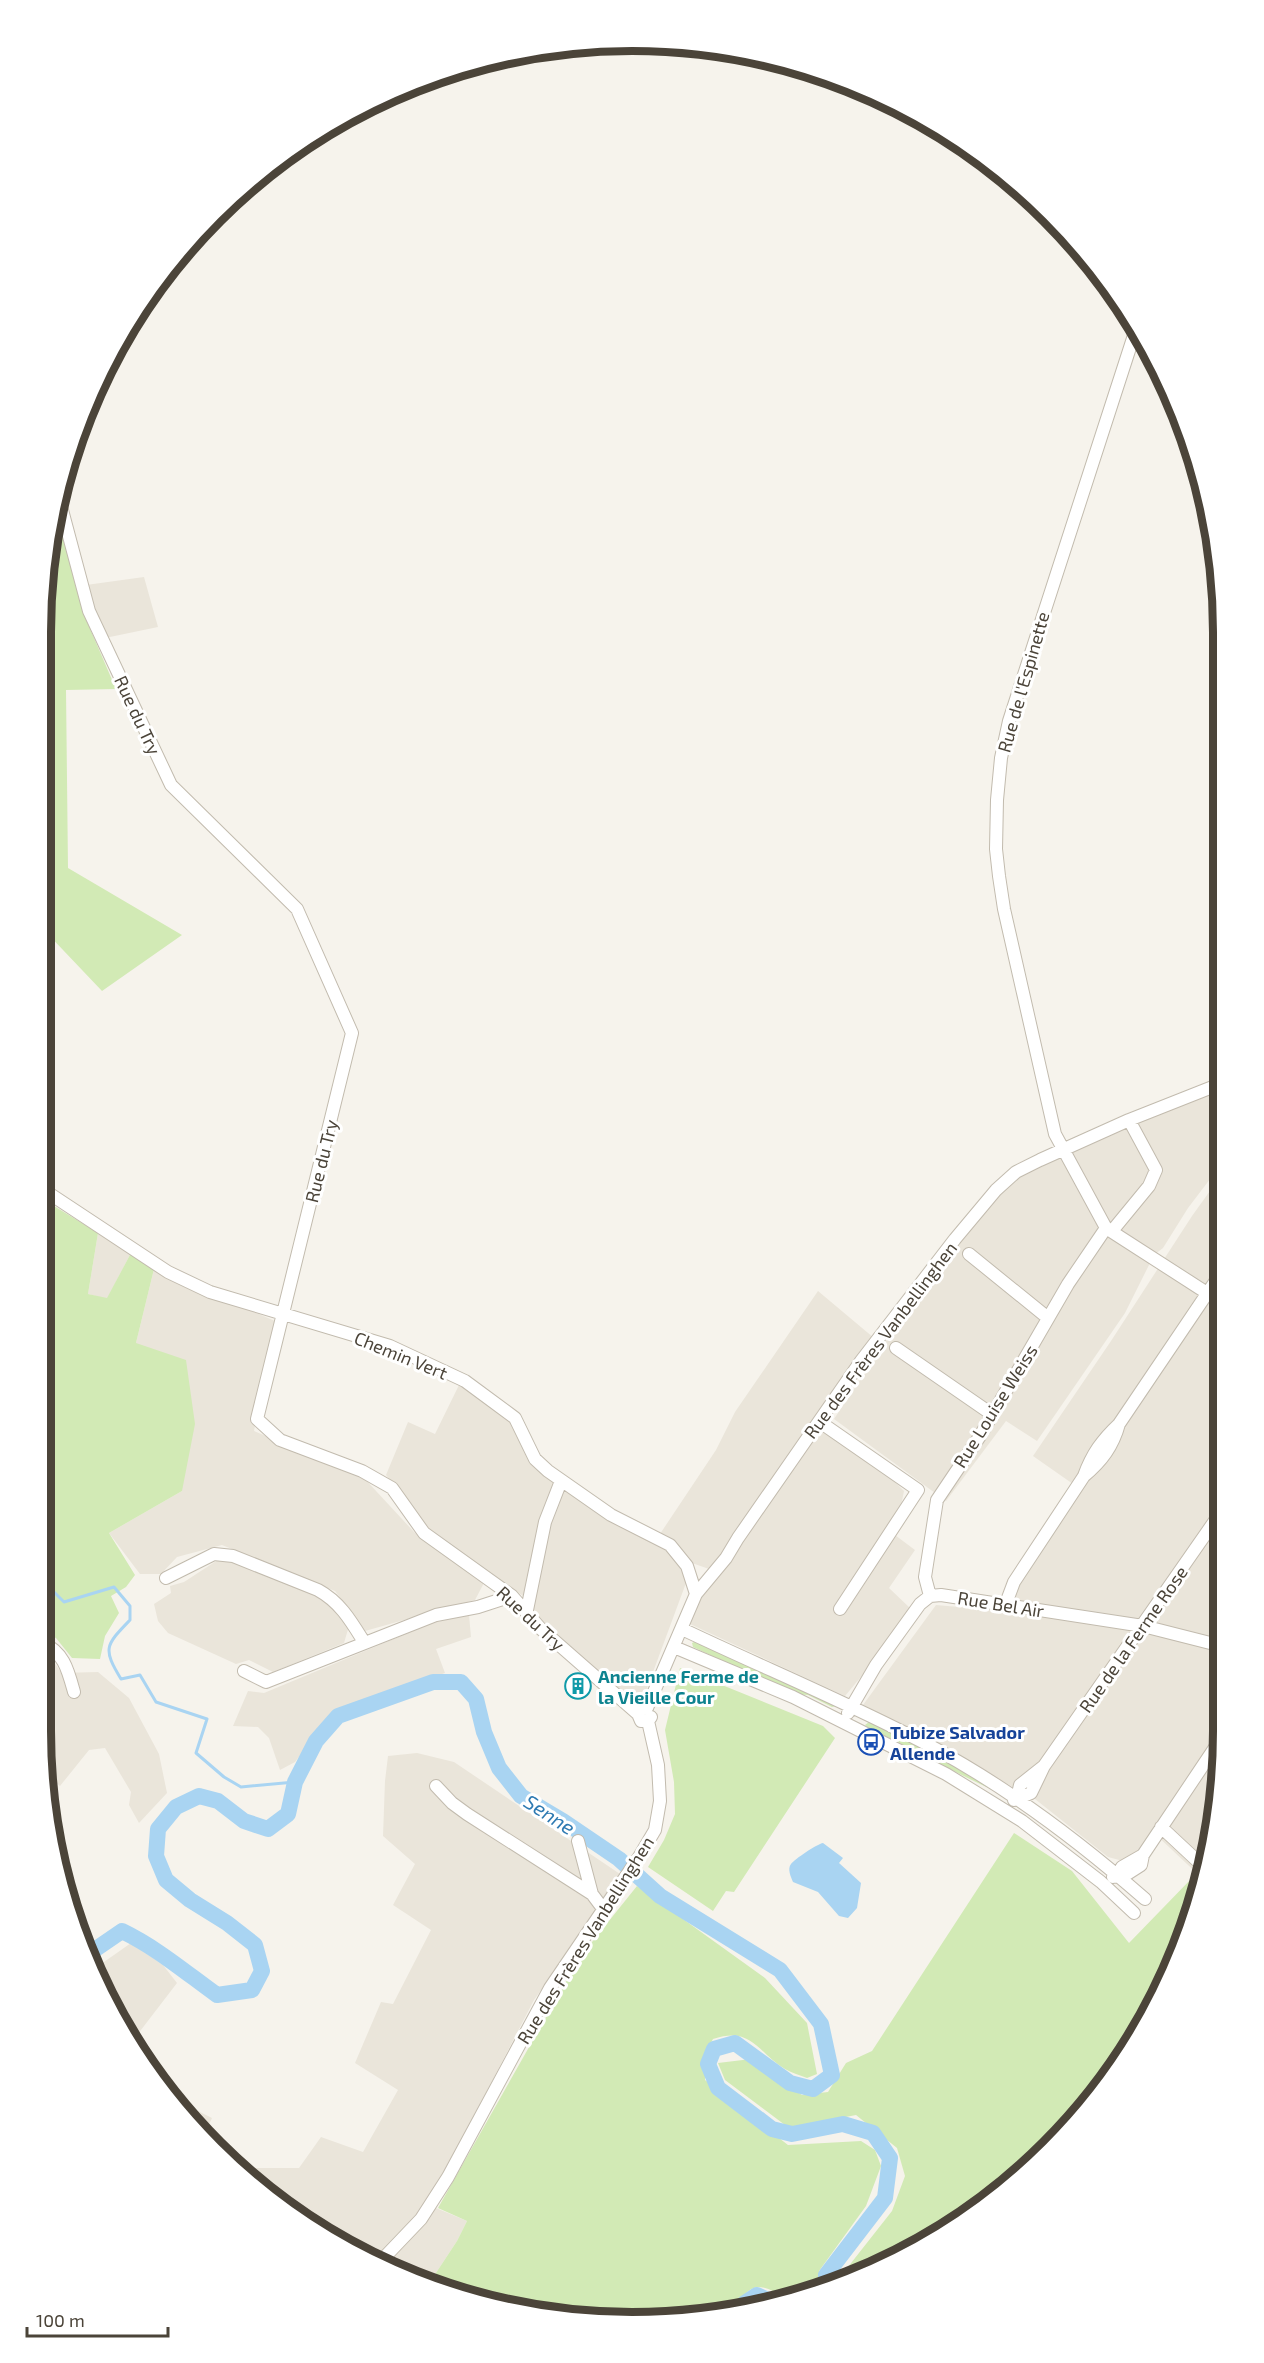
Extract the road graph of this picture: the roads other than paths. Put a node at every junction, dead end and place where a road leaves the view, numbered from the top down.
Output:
1 (1133, 339) edge
2 (63, 514) edge
3 (1213, 1087) edge
4 (1129, 1120) junction
5 (1063, 1150) junction
6 (51, 1195) edge
7 (1109, 1230) junction
8 (969, 1254) dead end
9 (1213, 1284) edge
10 (1207, 1293) junction
11 (1213, 1297) edge
12 (284, 1314) junction
13 (1048, 1318) junction
14 (896, 1348) dead end
15 (993, 1415) junction
16 (820, 1422) junction
17 (561, 1481) junction
18 (1213, 1524) edge
19 (687, 1566) junction
20 (713, 1575) junction
21 (166, 1578) dead end
22 (696, 1594) junction
23 (512, 1596) junction
24 (930, 1596) junction
25 (1005, 1606) junction
26 (840, 1609) dead end
27 (526, 1610) junction
28 (1143, 1626) junction
29 (682, 1629) junction
30 (364, 1642) junction
31 (1213, 1644) edge
32 (674, 1647) junction
33 (51, 1649) edge
34 (244, 1671) dead end
35 (74, 1692) dead end
36 (851, 1708) junction
37 (644, 1715) junction
38 (843, 1722) junction
39 (1212, 1751) edge
40 (436, 1786) dead end
41 (1017, 1798) junction
42 (1006, 1809) junction
43 (1161, 1827) junction
44 (578, 1841) dead end
45 (1198, 1861) edge
46 (1118, 1874) junction
47 (1101, 1882) junction
48 (592, 1894) junction
49 (1145, 1899) dead end
50 (604, 1910) junction
51 (1134, 1913) dead end
52 (385, 2257) edge

1 - 5 street, Rue de l'Espinette
2 - 12 street, Rue du Try
3 - 4 street, Rue des Frères Vanbellinghen
4 - 5 street, Rue des Frères Vanbellinghen
4 - 7 street, Rue Louise Weiss
5 - 7 street, Rue de l'Espinette
5 - 16 street, Rue des Frères Vanbellinghen
6 - 12 street, Chemin Vert
7 - 10 street
7 - 13 street, Rue Louise Weiss
8 - 13 street
9 - 10 street
10 - 11 street
10 - 25 street
12 - 17 street, Chemin Vert
12 - 23 street, Rue du Try
13 - 15 street, Rue Louise Weiss
14 - 15 street
15 - 24 street, Rue Louise Weiss
16 - 20 street, Rue des Frères Vanbellinghen
16 - 26 street
17 - 19 street, Chemin Vert
17 - 27 street
18 - 28 street, Rue de la Ferme Rose
19 - 20 street, Chemin Vert
19 - 22 street, Chemin Vert
20 - 22 street, Rue des Frères Vanbellinghen
21 - 30 street
22 - 29 street, Rue des Frères Vanbellinghen
23 - 27 street, Rue du Try
23 - 30 street
24 - 25 street, Rue Bel Air
24 - 36 street, Rue Bel Air
25 - 28 street, Rue Bel Air
27 - 37 street, Rue du Try
28 - 31 street, Rue Bel Air
28 - 41 street, Rue de la Ferme Rose
29 - 32 street, Rue des Frères Vanbellinghen
29 - 36 street
30 - 34 street
32 - 37 street, Rue des Frères Vanbellinghen
32 - 38 street
33 - 35 street
36 - 38 street, Rue Bel Air
36 - 41 street
37 - 50 street, Rue des Frères Vanbellinghen
38 - 42 street
39 - 43 street
40 - 48 street
41 - 42 street, Rue de la Ferme Rose
41 - 46 street
42 - 47 street
43 - 45 street
43 - 46 street
44 - 48 street, Rue des Frères Vanbellinghen
46 - 47 street
46 - 49 street
47 - 51 street
48 - 50 street
50 - 52 street, Rue des Frères Vanbellinghen

